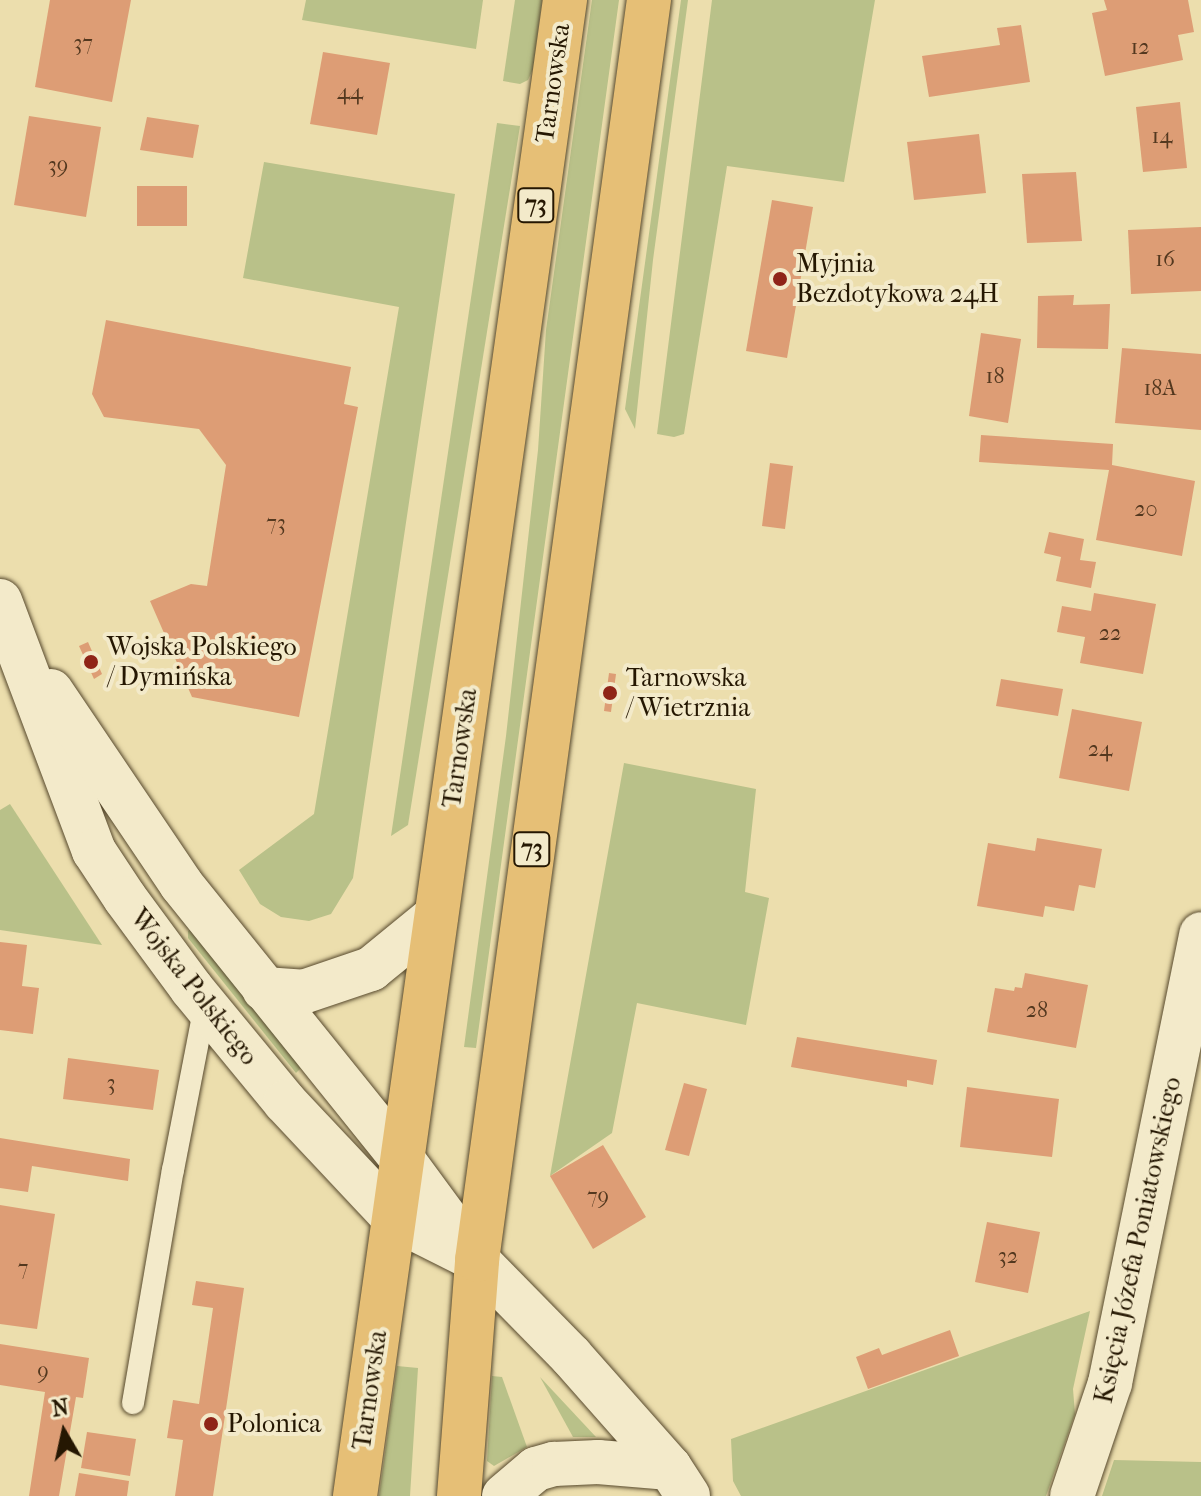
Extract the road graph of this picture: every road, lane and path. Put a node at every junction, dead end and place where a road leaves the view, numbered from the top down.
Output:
1 (565, 0) edge
2 (649, 0) edge
3 (7, 618) edge
4 (436, 916) junction
5 (1201, 934) edge
6 (264, 989) junction
7 (205, 1005) junction
8 (403, 1160) junction
9 (395, 1219) junction
10 (477, 1260) junction
11 (133, 1403) dead end
12 (679, 1482) edge
13 (355, 1496) edge
14 (459, 1496) edge
15 (504, 1496) edge
16 (1072, 1496) edge

1 - 4 main road, Tarnowska / 73
2 - 10 main road, 73
3 - 6 street, Wojska Polskiego
3 - 7 street, Wojska Polskiego
4 - 6 street
4 - 8 main road, Tarnowska / 73
5 - 16 street, Księcia Józefa Poniatowskiego
6 - 8 street, Wojska Polskiego
7 - 9 street, Wojska Polskiego
7 - 11 lane
8 - 9 main road, Tarnowska / 73
8 - 10 street, Wojska Polskiego
9 - 10 street, Wojska Polskiego
9 - 13 main road, Tarnowska / 73
10 - 12 street, Wojska Polskiego
10 - 14 main road, 73
12 - 15 street, Wojska Polskiego

